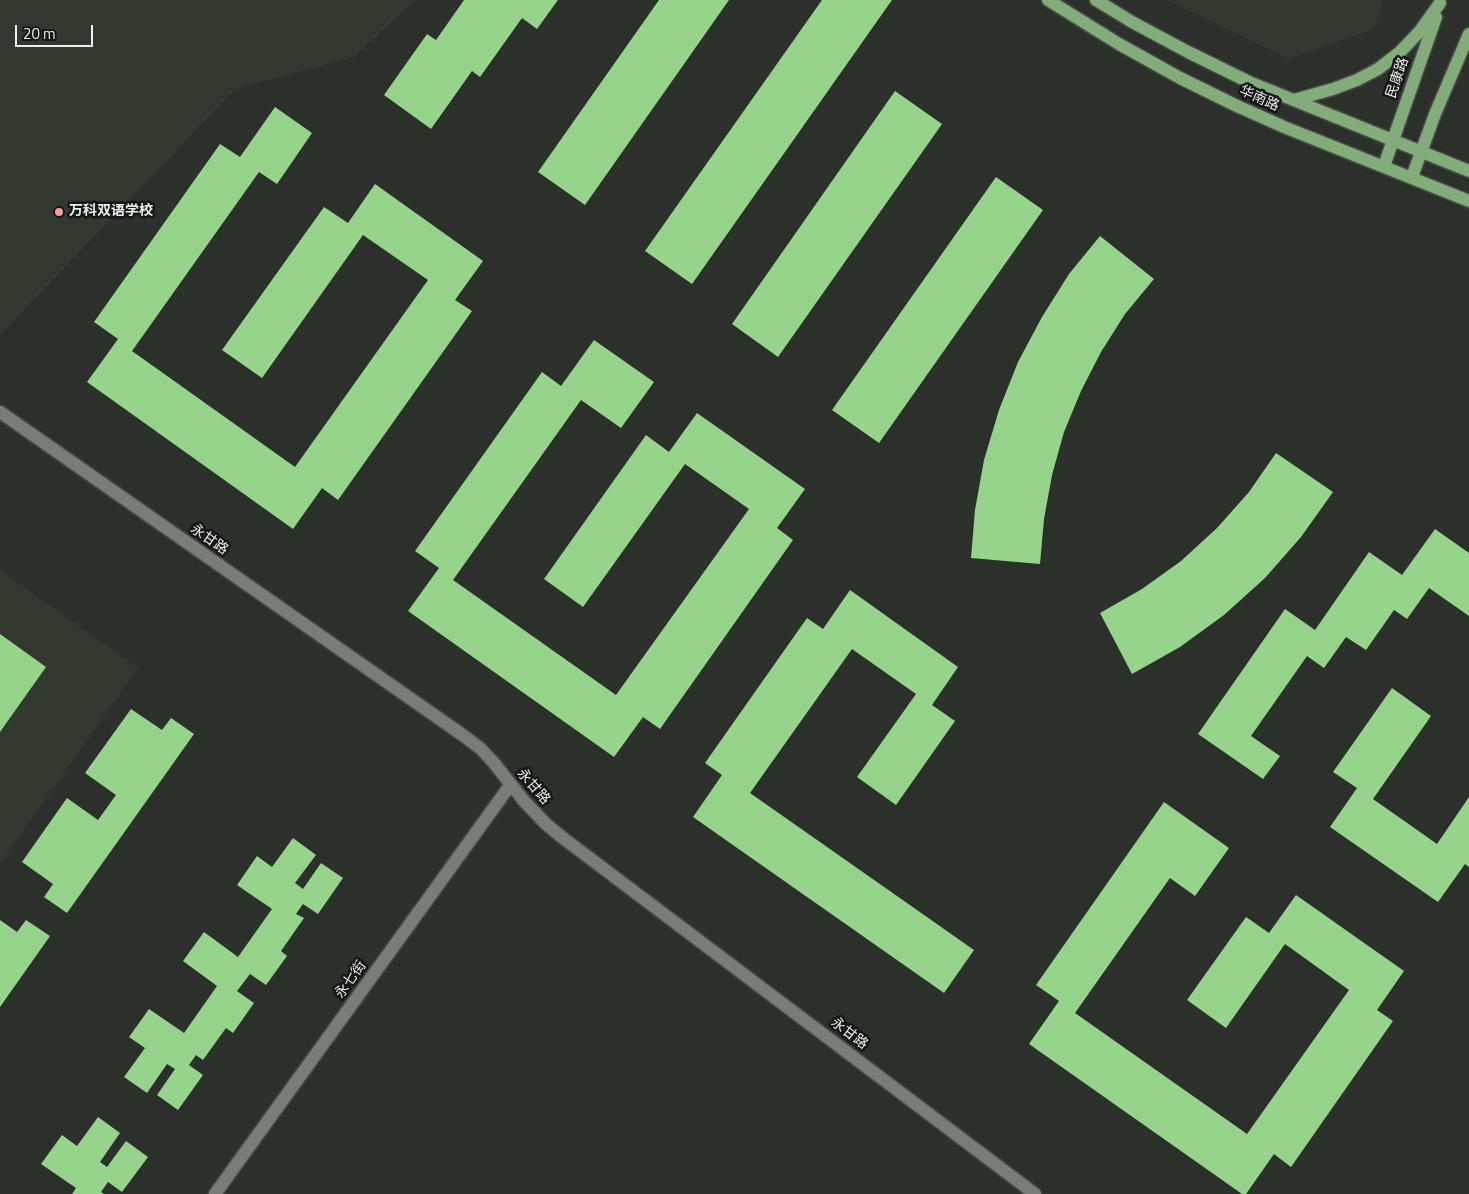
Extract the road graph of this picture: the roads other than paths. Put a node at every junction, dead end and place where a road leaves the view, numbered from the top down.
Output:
1 (1048, 0) edge
2 (1096, 0) edge
3 (1441, 2) edge
4 (1469, 34) edge
5 (1294, 100) junction
6 (1393, 140) junction
7 (1422, 152) junction
8 (1384, 166) junction
9 (1469, 171) edge
10 (1412, 177) junction
11 (1469, 201) edge
12 (0, 412) edge
13 (511, 784) junction
14 (215, 1194) edge
15 (1035, 1194) edge

1 - 8 main road, 华南路
2 - 5 main road, 华南路
3 - 5 main road
3 - 6 main road, 民康路
4 - 7 main road
5 - 6 main road, 华南路
6 - 7 main road, 华南路
6 - 8 main road, 民康路
7 - 9 main road, 华南路
7 - 10 main road
8 - 10 main road, 华南路
10 - 11 main road, 华南路
12 - 13 street, 永甘路
13 - 14 street, 永七街
13 - 15 street, 永甘路

